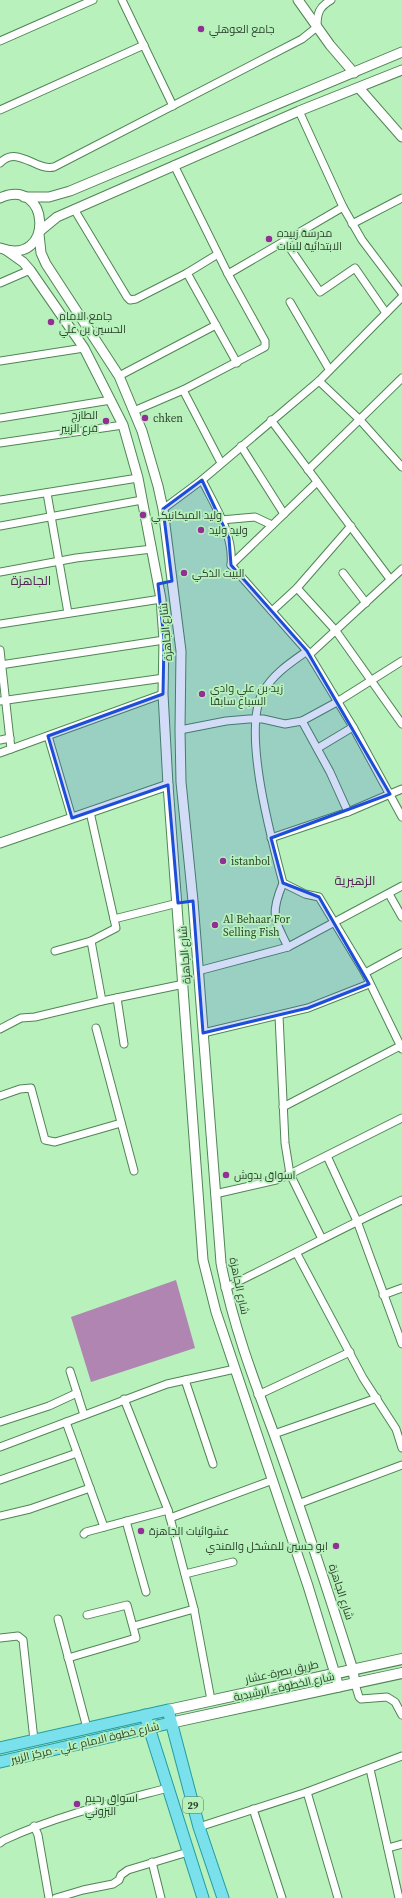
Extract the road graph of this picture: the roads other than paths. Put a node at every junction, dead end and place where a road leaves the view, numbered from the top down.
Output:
1 (93, 0) edge
2 (122, 0) edge
3 (298, 0) edge
4 (331, 0) edge
5 (317, 27) junction
6 (0, 41) edge
7 (144, 45) junction
8 (402, 52) edge
9 (402, 70) edge
10 (354, 73) junction
11 (359, 88) junction
12 (173, 106) junction
13 (0, 110) edge
14 (299, 112) junction
15 (402, 137) edge
16 (0, 163) edge
17 (174, 165) junction
18 (24, 197) junction
19 (0, 198) edge
20 (402, 198) edge
21 (343, 207) junction
22 (74, 209) junction
23 (352, 224) junction
24 (39, 232) junction
25 (285, 241) junction
26 (2, 249) edge
27 (218, 254) junction
28 (30, 270) junction
29 (187, 273) junction
30 (228, 274) junction
31 (0, 284) edge
32 (402, 293) edge
33 (66, 295) junction
34 (402, 297) edge
35 (290, 302) dead end
36 (53, 305) junction
37 (386, 313) junction
38 (216, 326) junction
39 (84, 348) junction
40 (0, 361) edge
41 (236, 363) junction
42 (329, 369) junction
43 (119, 376) junction
44 (402, 378) edge
45 (318, 381) junction
46 (183, 390) junction
47 (111, 400) junction
48 (134, 411) junction
49 (0, 418) edge
50 (271, 420) junction
51 (360, 420) junction
52 (123, 426) junction
53 (142, 431) junction
54 (127, 437) junction
55 (0, 443) edge
56 (241, 446) junction
57 (221, 463) junction
58 (402, 467) edge
59 (308, 470) junction
60 (138, 478) junction
61 (202, 480) junction
62 (317, 482) junction
63 (47, 493) junction
64 (0, 500) edge
65 (142, 500) junction
66 (163, 509) junction
67 (284, 514) junction
68 (51, 517) junction
69 (221, 520) junction
70 (272, 525) junction
71 (0, 526) edge
72 (351, 526) junction
73 (152, 549) junction
74 (59, 562) junction
75 (231, 565) junction
76 (402, 569) edge
77 (0, 572) edge
78 (343, 573) dead end
79 (390, 579) junction
80 (172, 581) junction
81 (158, 584) junction
82 (297, 588) junction
83 (161, 599) junction
84 (366, 603) junction
85 (272, 611) junction
86 (68, 613) junction
87 (0, 624) edge
88 (336, 631) junction
89 (164, 640) junction
90 (0, 650) edge
91 (308, 653) junction
92 (402, 661) edge
93 (1, 664) edge
94 (164, 678) junction
95 (372, 681) junction
96 (163, 694) junction
97 (3, 701) edge
98 (337, 702) junction
99 (256, 719) junction
100 (302, 721) junction
101 (402, 724) edge
102 (353, 728) junction
103 (180, 730) junction
104 (48, 736) junction
105 (10, 738) junction
106 (0, 740) edge
107 (318, 748) junction
108 (12, 749) junction
109 (0, 753) edge
110 (168, 785) junction
111 (402, 789) edge
112 (390, 794) junction
113 (90, 812) junction
114 (348, 812) junction
115 (402, 817) edge
116 (72, 818) junction
117 (271, 838) junction
118 (0, 843) edge
119 (282, 883) junction
120 (402, 886) edge
121 (389, 894) junction
122 (193, 901) junction
123 (178, 903) junction
124 (402, 917) edge
125 (114, 919) junction
126 (335, 923) junction
127 (91, 941) junction
128 (288, 947) junction
129 (55, 951) dead end
130 (402, 953) edge
131 (198, 971) junction
132 (364, 973) junction
133 (184, 984) junction
134 (369, 984) junction
135 (117, 998) junction
136 (102, 1001) junction
137 (279, 1016) junction
138 (96, 1028) dead end
139 (0, 1029) edge
140 (203, 1033) junction
141 (124, 1044) dead end
142 (402, 1047) edge
143 (0, 1096) edge
144 (283, 1107) junction
145 (402, 1118) edge
146 (121, 1124) junction
147 (327, 1156) junction
148 (134, 1171) dead end
149 (290, 1174) junction
150 (215, 1194) junction
151 (402, 1200) edge
152 (357, 1221) junction
153 (322, 1239) junction
154 (297, 1254) junction
155 (225, 1288) junction
156 (402, 1288) edge
157 (384, 1295) junction
158 (399, 1328) edge
159 (402, 1344) edge
160 (350, 1352) junction
161 (235, 1369) junction
162 (70, 1371) dead end
163 (185, 1380) junction
164 (77, 1393) junction
165 (258, 1395) junction
166 (376, 1398) junction
167 (124, 1399) junction
168 (84, 1415) junction
169 (0, 1422) edge
170 (66, 1422) junction
171 (399, 1430) edge
172 (274, 1434) junction
173 (0, 1447) edge
174 (402, 1448) edge
175 (77, 1453) junction
176 (213, 1464) dead end
177 (402, 1465) edge
178 (0, 1480) edge
179 (273, 1480) junction
180 (90, 1488) junction
181 (298, 1504) junction
182 (168, 1510) junction
183 (0, 1516) edge
184 (170, 1518) junction
185 (126, 1521) junction
186 (104, 1527) junction
187 (84, 1534) dead end
188 (233, 1562) dead end
189 (185, 1574) junction
190 (325, 1580) junction
191 (308, 1586) junction
192 (146, 1592) dead end
193 (194, 1609) junction
194 (87, 1615) dead end
195 (58, 1619) dead end
196 (134, 1626) junction
197 (0, 1638) edge
198 (68, 1658) junction
199 (402, 1659) edge
200 (353, 1670) junction
201 (336, 1673) junction
202 (402, 1673) edge
203 (355, 1684) junction
204 (339, 1687) junction
205 (211, 1700) junction
206 (168, 1710) junction
207 (402, 1715) edge
208 (145, 1716) junction
209 (170, 1723) junction
210 (87, 1728) junction
211 (149, 1728) junction
212 (34, 1740) junction
213 (0, 1748) edge
214 (402, 1756) edge
215 (0, 1762) edge
216 (370, 1769) junction
217 (168, 1788) junction
218 (307, 1792) junction
219 (252, 1809) junction
220 (34, 1826) junction
221 (199, 1827) junction
222 (0, 1843) edge
223 (402, 1844) edge
224 (388, 1848) junction
225 (188, 1852) junction
226 (152, 1862) junction
227 (49, 1898) edge
228 (56, 1898) edge
229 (161, 1898) edge
230 (203, 1898) edge
231 (223, 1898) edge
232 (282, 1898) edge
233 (338, 1898) edge
234 (399, 1898) edge

1 - 6 street
2 - 7 street
3 - 5 street
4 - 5 street
5 - 10 street
5 - 12 street
7 - 12 street
7 - 13 street
8 - 10 street
9 - 11 street
10 - 18 street
11 - 14 street
11 - 15 street
12 - 16 street
14 - 17 street
14 - 21 street
17 - 22 street
17 - 27 street
18 - 19 street
18 - 24 street, شارع الجاهزة
20 - 23 street
21 - 23 street
21 - 25 street
22 - 24 street
22 - 29 street
23 - 32 street
24 - 26 street
24 - 33 street, شارع الجاهزة
25 - 30 street
25 - 37 street
26 - 28 street, شارع الجاهزة
27 - 29 street
27 - 30 street
28 - 31 street
28 - 36 street, شارع الجاهزة
29 - 38 street
30 - 41 street
33 - 36 street
33 - 43 street, شارع الجاهزة
34 - 37 street
35 - 42 street
36 - 39 street, شارع الجاهزة
37 - 42 street
38 - 41 street
38 - 43 street
39 - 40 street
39 - 47 street, شارع الجاهزة
41 - 46 street
42 - 45 street
43 - 48 street, شارع الجاهزة
44 - 51 street
45 - 50 street
45 - 51 street
46 - 48 street
46 - 57 street
47 - 49 street
47 - 52 street, شارع الجاهزة
48 - 53 street, شارع الجاهزة
50 - 56 street
50 - 59 street
51 - 58 street
51 - 59 street
52 - 54 street, شارع الجاهزة
52 - 55 street
53 - 54 street
53 - 66 street, شارع الجاهزة
54 - 60 street, شارع الجاهزة
56 - 57 street
56 - 67 street
57 - 61 street
59 - 62 street
60 - 63 street
60 - 65 street, شارع الجاهزة
61 - 66 street
61 - 69 street
62 - 67 street
62 - 72 street
63 - 64 street
63 - 68 street
65 - 68 street
65 - 73 street, شارع الجاهزة
66 - 80 street, شارع الجاهزة
67 - 70 street
68 - 71 street
68 - 74 street
69 - 70 street
69 - 75 street
70 - 75 street
72 - 79 street
72 - 82 street
73 - 74 street
73 - 81 street, شارع الجاهزة
74 - 77 street
74 - 86 street
75 - 85 street
76 - 79 street
78 - 84 street
79 - 84 street
80 - 81 street
80 - 103 street, شارع الجاهزة
81 - 83 street, شارع الجاهزة
82 - 85 street
82 - 88 street
83 - 86 street
83 - 89 street, شارع الجاهزة
84 - 88 street
85 - 91 street
86 - 87 street
88 - 91 street
88 - 95 street
89 - 93 street
89 - 94 street, شارع الجاهزة
90 - 93 street
91 - 98 street
91 - 99 street
92 - 95 street
93 - 97 street
94 - 96 street, شارع الجاهزة
94 - 97 street
95 - 98 street
95 - 101 street
96 - 104 street
96 - 110 street, شارع الجاهزة
97 - 105 street
98 - 100 street
98 - 102 street
99 - 100 street
99 - 103 street
99 - 117 street
100 - 107 street
102 - 107 street
102 - 112 street
103 - 122 street, شارع الجاهزة
104 - 108 street
104 - 116 street
105 - 106 street
105 - 108 street
107 - 114 street
108 - 109 street
110 - 113 street
110 - 123 street, شارع الجاهزة
111 - 112 street
112 - 114 street
112 - 115 street
113 - 116 street
113 - 125 street
114 - 117 street
116 - 118 street
117 - 119 street
119 - 126 street
119 - 128 street
120 - 121 street
121 - 124 street
121 - 126 street
122 - 123 street
122 - 131 street, شارع الجاهزة
123 - 125 street
123 - 133 street, شارع الجاهزة
125 - 127 street
126 - 128 street
126 - 132 street
127 - 129 street
127 - 136 street
128 - 131 street
130 - 132 street
131 - 140 street, شارع الجاهزة
132 - 134 street
133 - 135 street
133 - 161 street, شارع الجاهزة
134 - 137 street
134 - 142 street
135 - 136 street
135 - 141 street
136 - 139 street
137 - 140 street
137 - 144 street
138 - 146 street
140 - 150 street, شارع الجاهزة
142 - 144 street
143 - 146 street
144 - 149 street
145 - 147 street
146 - 148 street
147 - 149 street
147 - 152 street
149 - 150 street
149 - 153 street
150 - 155 street, شارع الجاهزة
151 - 152 street
152 - 153 street
152 - 157 street
153 - 154 street
154 - 155 street
154 - 160 street
155 - 165 street, شارع الجاهزة
156 - 157 street
157 - 158 street
158 - 159 street
160 - 165 street
160 - 166 street
161 - 163 street
161 - 179 street, شارع الجاهزة
162 - 164 street
163 - 167 street
163 - 176 street
164 - 168 street
164 - 169 street
165 - 172 street, شارع الجاهزة
166 - 171 street
166 - 172 street
167 - 168 street
167 - 182 street
168 - 170 street
170 - 173 street
170 - 175 street
171 - 174 street
172 - 181 street, شارع الجاهزة
175 - 178 street
175 - 180 street
177 - 181 street
179 - 184 street
179 - 191 street, شارع الجاهزة
180 - 183 street
180 - 186 street
181 - 190 street, شارع الجاهزة
182 - 184 street
182 - 185 street
184 - 189 street
185 - 186 street
185 - 192 street
186 - 187 street
188 - 189 street
189 - 193 street
190 - 191 street
190 - 200 street, شارع الجاهزة
191 - 201 street, شارع الجاهزة
193 - 196 street
193 - 205 street
194 - 196 street
195 - 198 street
196 - 198 street
197 - 212 street
198 - 210 street
199 - 200 main road, طريق بصرة-عشار
200 - 201 main road, طريق بصرة-عشار
200 - 203 street, شارع الجاهزة
201 - 204 street, شارع الجاهزة
201 - 205 main road, طريق بصرة-عشار
202 - 203 main road, شارع الخطوة - الرشيدية
203 - 204 main road, شارع الخطوة - الرشيدية
203 - 207 street
204 - 209 main road, شارع الخطوة - الرشيدية
205 - 206 main road, طريق بصرة-عشار
206 - 208 main road
206 - 209 main road, 29
208 - 210 main road
208 - 211 main road, 29
209 - 211 main road, شارع خطوة الامام علي - مركز الزبير
209 - 221 main road, 29
210 - 212 main road
211 - 215 main road, شارع خطوة الامام علي - مركز الزبير
211 - 217 main road, 29
212 - 213 main road
214 - 216 street
216 - 218 street
216 - 224 street
217 - 220 street
217 - 225 main road, 29
218 - 219 street
218 - 233 street
219 - 221 street
219 - 232 street
220 - 222 street
220 - 227 street
221 - 231 main road, 29
223 - 224 street
224 - 234 street
225 - 226 street
225 - 230 main road, 29
226 - 228 street
226 - 229 street

